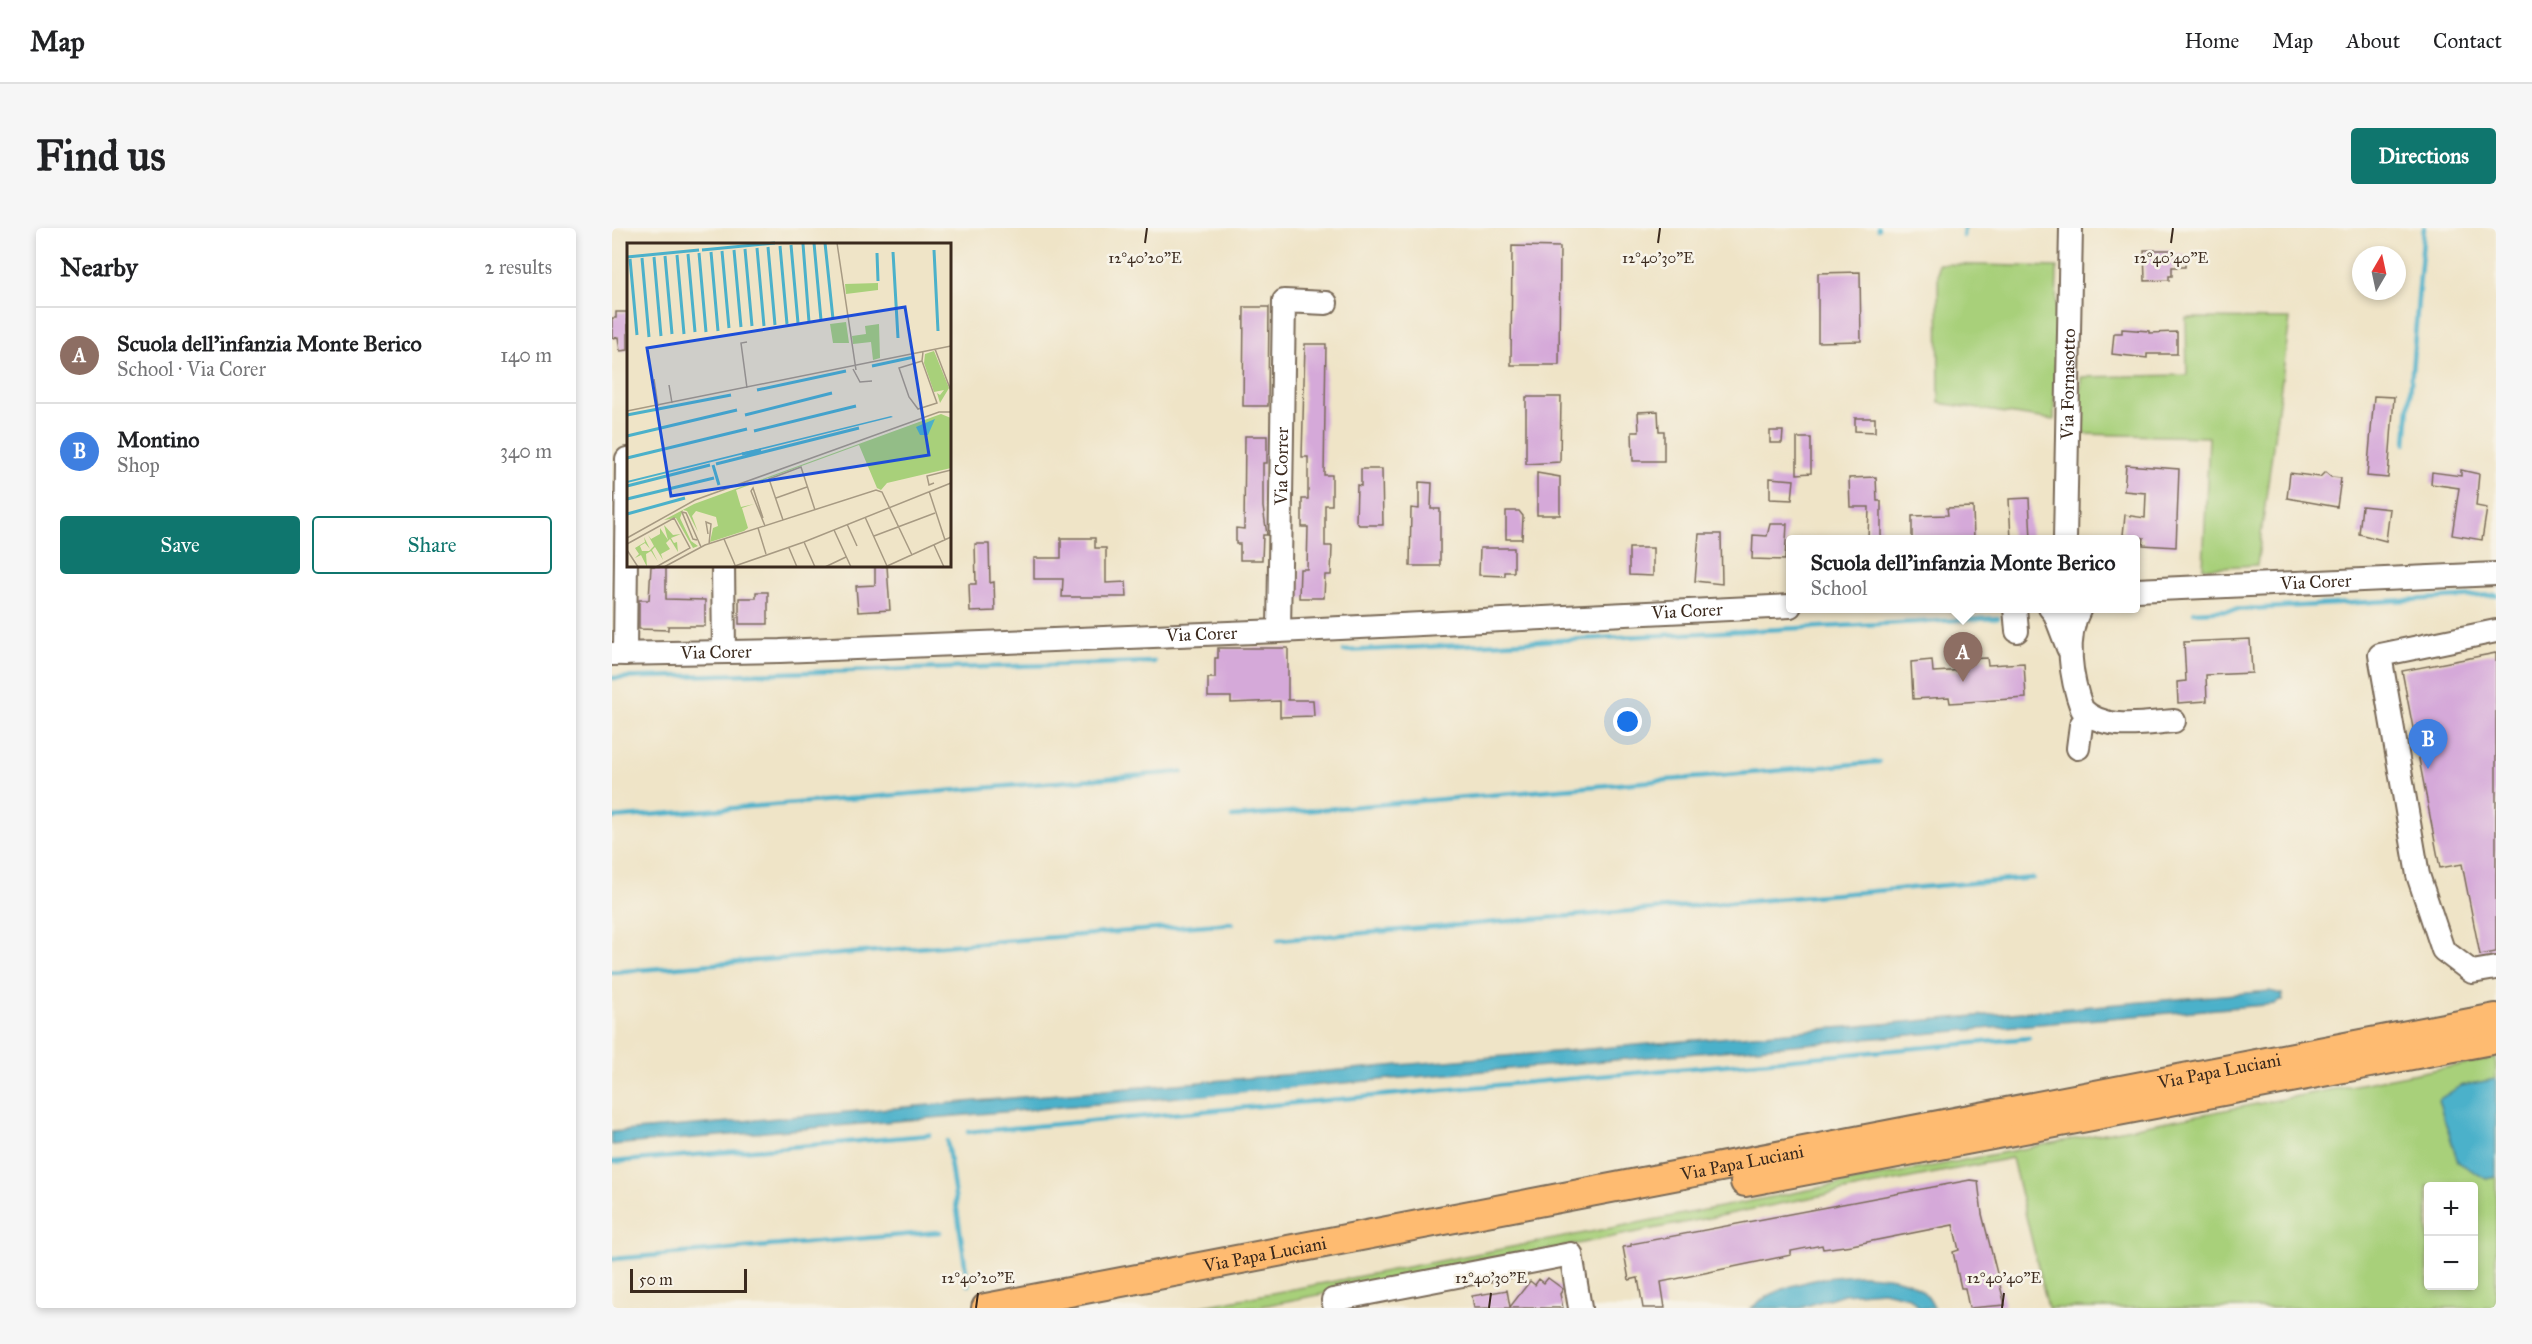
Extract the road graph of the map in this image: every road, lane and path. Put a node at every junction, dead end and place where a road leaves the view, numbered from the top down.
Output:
1 (2071, 228) edge
2 (1326, 303) dead end
3 (627, 459) edge
4 (2065, 535) edge
5 (723, 567) edge
6 (2496, 574) edge
7 (2140, 590) edge
8 (1786, 606) edge
9 (2015, 613) edge
10 (2064, 613) edge
11 (1278, 631) junction
12 (2017, 631) dead end
13 (2496, 632) edge
14 (724, 652) junction
15 (619, 654) edge
16 (2088, 715) junction
17 (2161, 715) dead end
18 (2078, 748) dead end
19 (2496, 968) edge
20 (2496, 1018) edge
21 (2496, 1039) edge
22 (986, 1308) edge
23 (1089, 1308) edge
24 (1335, 1308) edge
25 (1580, 1308) edge

1 - 4 street, Via Fornasotto
2 - 11 street, Via Correr
3 - 15 street
5 - 14 street
6 - 7 street, Via Corer
8 - 11 street, Via Corer
9 - 12 street
10 - 16 street
11 - 14 street, Via Corer
13 - 19 street
14 - 15 street, Via Corer
16 - 17 street
16 - 18 street
20 - 22 main road, Via Papa Luciani
21 - 23 main road, Via Papa Luciani
24 - 25 street

